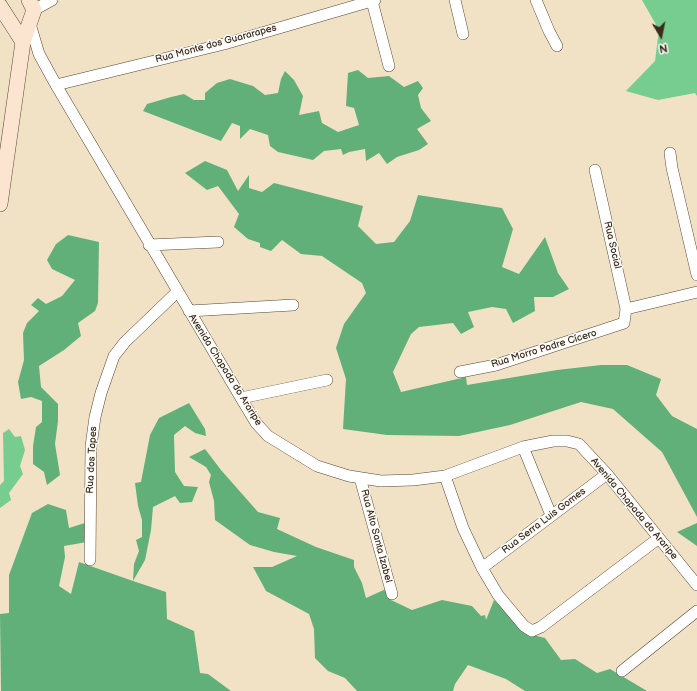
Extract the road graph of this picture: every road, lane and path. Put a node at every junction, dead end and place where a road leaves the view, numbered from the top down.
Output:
1 (52, 0) edge
2 (373, 0) edge
3 (455, 0) edge
4 (536, 0) edge
5 (31, 11) edge
6 (1, 12) edge
7 (463, 34) dead end
8 (23, 42) junction
9 (557, 46) dead end
10 (389, 66) dead end
11 (56, 85) junction
12 (670, 153) dead end
13 (595, 170) dead end
14 (0, 204) edge
15 (218, 242) dead end
16 (149, 245) junction
17 (697, 275) edge
18 (177, 292) junction
19 (697, 292) edge
20 (293, 305) dead end
21 (189, 311) junction
22 (625, 314) junction
23 (460, 372) dead end
24 (327, 380) dead end
25 (241, 398) junction
26 (523, 447) junction
27 (607, 474) junction
28 (445, 476) junction
29 (360, 478) junction
30 (551, 515) junction
31 (659, 538) junction
32 (90, 560) dead end
33 (482, 568) junction
34 (697, 585) edge
35 (392, 594) dead end
36 (697, 611) edge
37 (622, 671) dead end

1 - 5 street
2 - 10 street
2 - 11 street, Rua Monte dos Guararapes
3 - 7 street
4 - 9 street
5 - 8 main road
5 - 11 street, Avenida Chapada do Araripe
6 - 8 main road
8 - 14 main road
11 - 16 street, Avenida Chapada do Araripe
12 - 17 street
13 - 22 street, Rua Social
15 - 16 street
16 - 18 street, Avenida Chapada do Araripe
18 - 21 street, Avenida Chapada do Araripe
18 - 32 street, Rua dos Tapes
19 - 22 street, Rua Morro Padre Cícero
20 - 21 street
21 - 25 street, Avenida Chapada do Araripe
22 - 23 street, Rua Morro Padre Cícero
24 - 25 street
25 - 29 street, Avenida Chapada do Araripe
26 - 27 street, Avenida Chapada do Araripe
26 - 28 street, Avenida Chapada do Araripe
26 - 30 street
27 - 30 street, Rua Serra Luis Gomes
27 - 31 street, Avenida Chapada do Araripe
28 - 29 street, Avenida Chapada do Araripe
28 - 33 street
29 - 35 street, Rua Alto Santa Izabel
30 - 33 street, Rua Serra Luis Gomes
31 - 33 street
31 - 34 street, Avenida Chapada do Araripe
36 - 37 street

